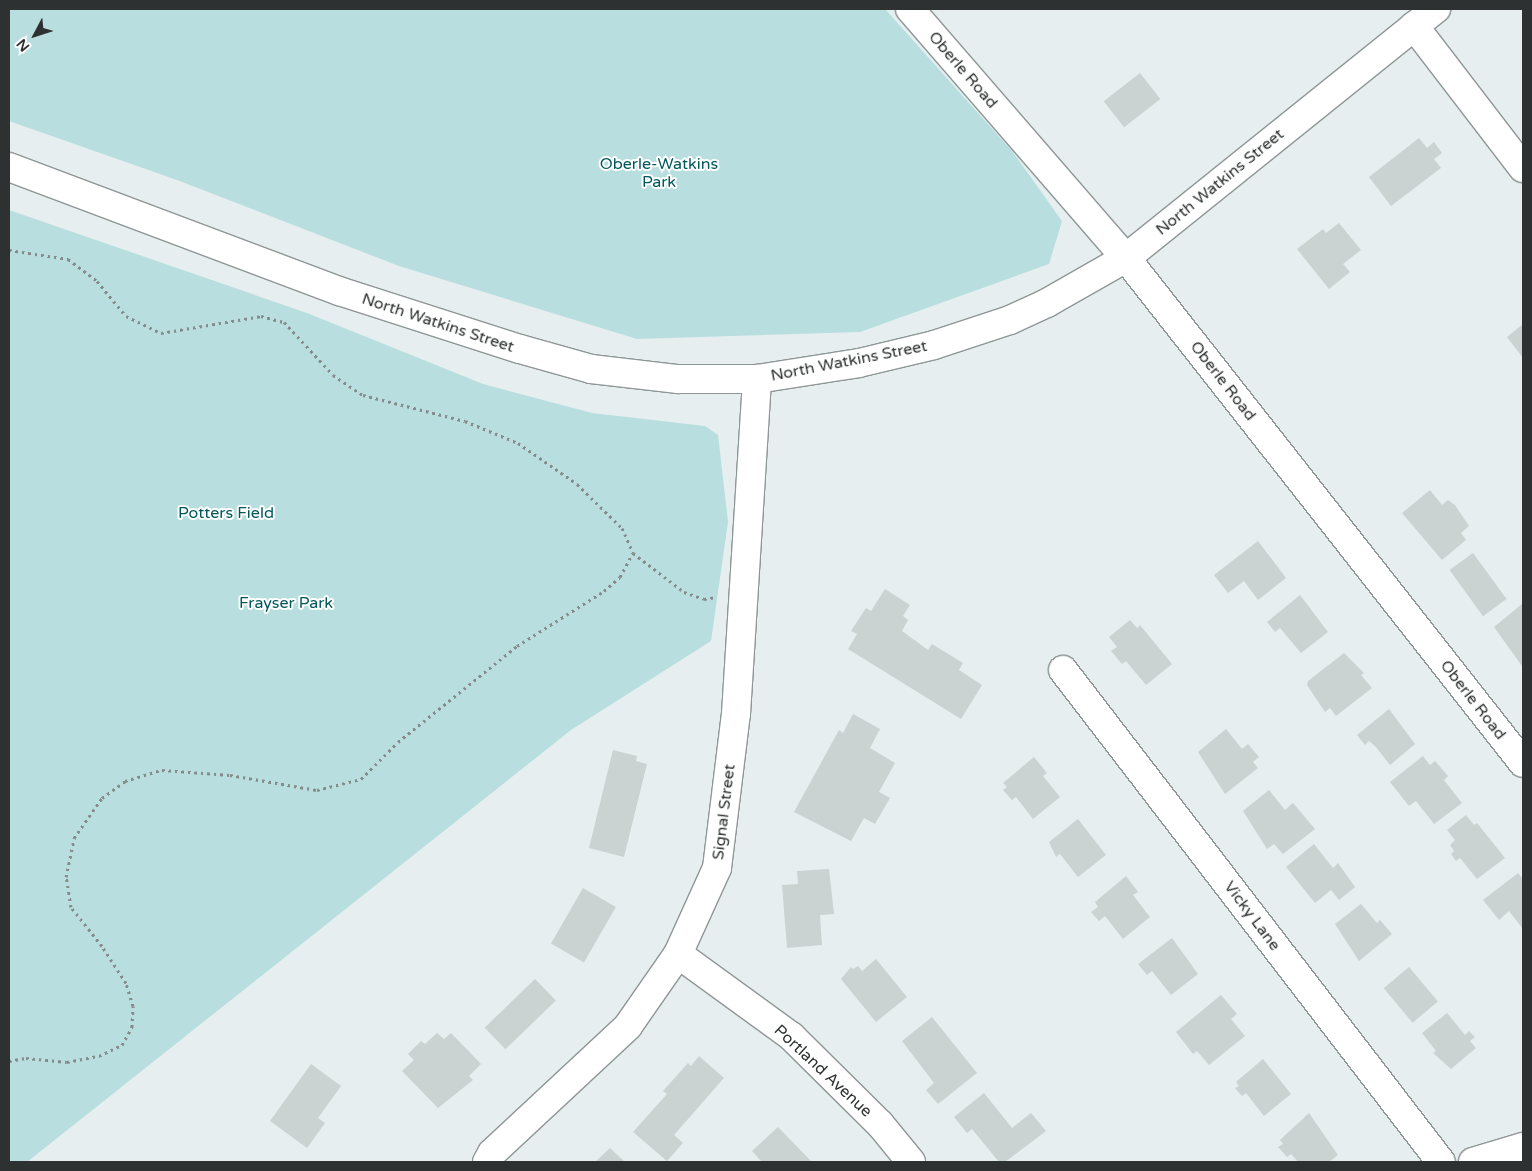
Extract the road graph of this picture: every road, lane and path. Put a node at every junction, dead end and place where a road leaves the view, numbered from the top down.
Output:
1 (910, 9) edge
2 (1436, 9) edge
3 (1414, 26) junction
4 (9, 167) edge
5 (1523, 168) edge
6 (9, 250) edge
7 (1126, 258) junction
8 (756, 379) junction
9 (633, 553) junction
10 (745, 593) junction
11 (1063, 670) dead end
12 (1523, 764) edge
13 (678, 954) junction
14 (9, 1061) edge
15 (1523, 1147) edge
16 (487, 1162) edge
17 (911, 1162) edge
18 (1441, 1162) edge
19 (1473, 1162) edge

1 - 7 street, Oberle Road
2 - 3 street, North Watkins Street
3 - 5 street
3 - 7 street, North Watkins Street
4 - 8 street, North Watkins Street
6 - 9 path
7 - 8 street, North Watkins Street
7 - 12 street, Oberle Road
8 - 10 street, Signal Street
9 - 10 path
9 - 14 path
10 - 13 street, Signal Street
11 - 18 street, Vicky Lane
13 - 16 street, Signal Street
13 - 17 street, Portland Avenue
15 - 19 street

